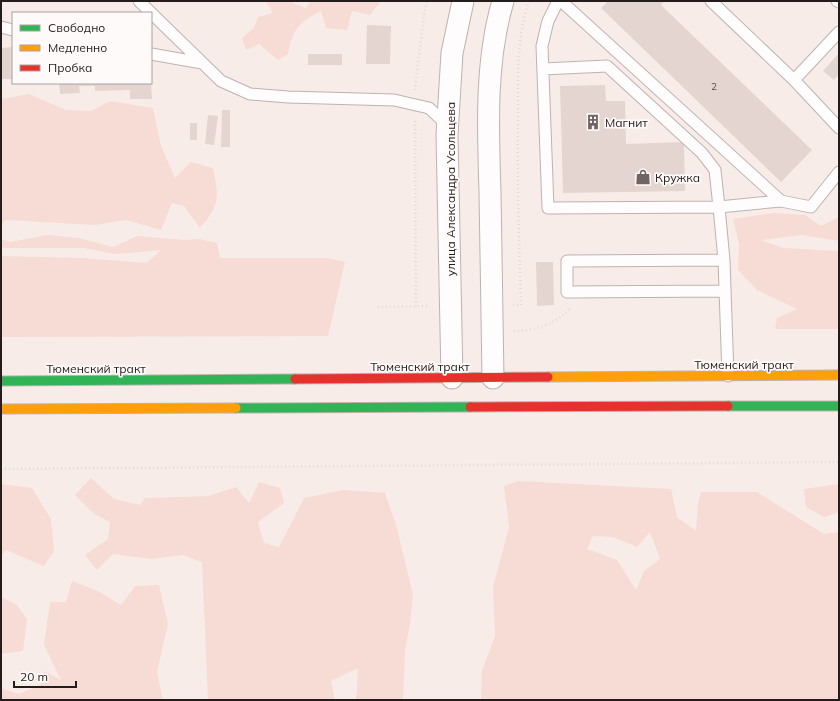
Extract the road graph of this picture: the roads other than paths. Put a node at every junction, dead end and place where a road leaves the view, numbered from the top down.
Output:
1 (139, 1) edge
2 (463, 1) edge
3 (503, 1) edge
4 (558, 1) edge
5 (561, 1) edge
6 (711, 1) edge
7 (150, 12) edge
8 (152, 14) edge
9 (1, 27) edge
10 (12, 30) edge
11 (839, 32) edge
12 (152, 54) edge
13 (202, 63) junction
14 (543, 69) junction
15 (794, 80) junction
16 (839, 128) edge
17 (447, 135) junction
18 (839, 172) edge
19 (781, 201) junction
20 (719, 207) junction
21 (724, 260) junction
22 (724, 291) junction
23 (839, 375) edge
24 (728, 376) junction
25 (452, 378) junction
26 (493, 378) junction
27 (1, 381) edge
28 (839, 406) edge
29 (1, 409) edge

1 - 7 lane
2 - 17 street, улица Александра Усольцева
3 - 26 street
4 - 14 lane
5 - 19 lane
6 - 15 lane
8 - 13 lane
9 - 10 lane
11 - 15 lane
12 - 13 lane
13 - 17 lane
14 - 20 lane
14 - 20 lane
15 - 16 lane
17 - 25 street, улица Александра Усольцева
18 - 19 lane
19 - 20 lane
20 - 21 lane
21 - 22 lane
21 - 22 lane
22 - 24 lane
23 - 24 main road, Тюменский тракт
24 - 26 main road, Тюменский тракт
25 - 26 main road, Тюменский тракт
25 - 27 main road, Тюменский тракт
28 - 29 main road

